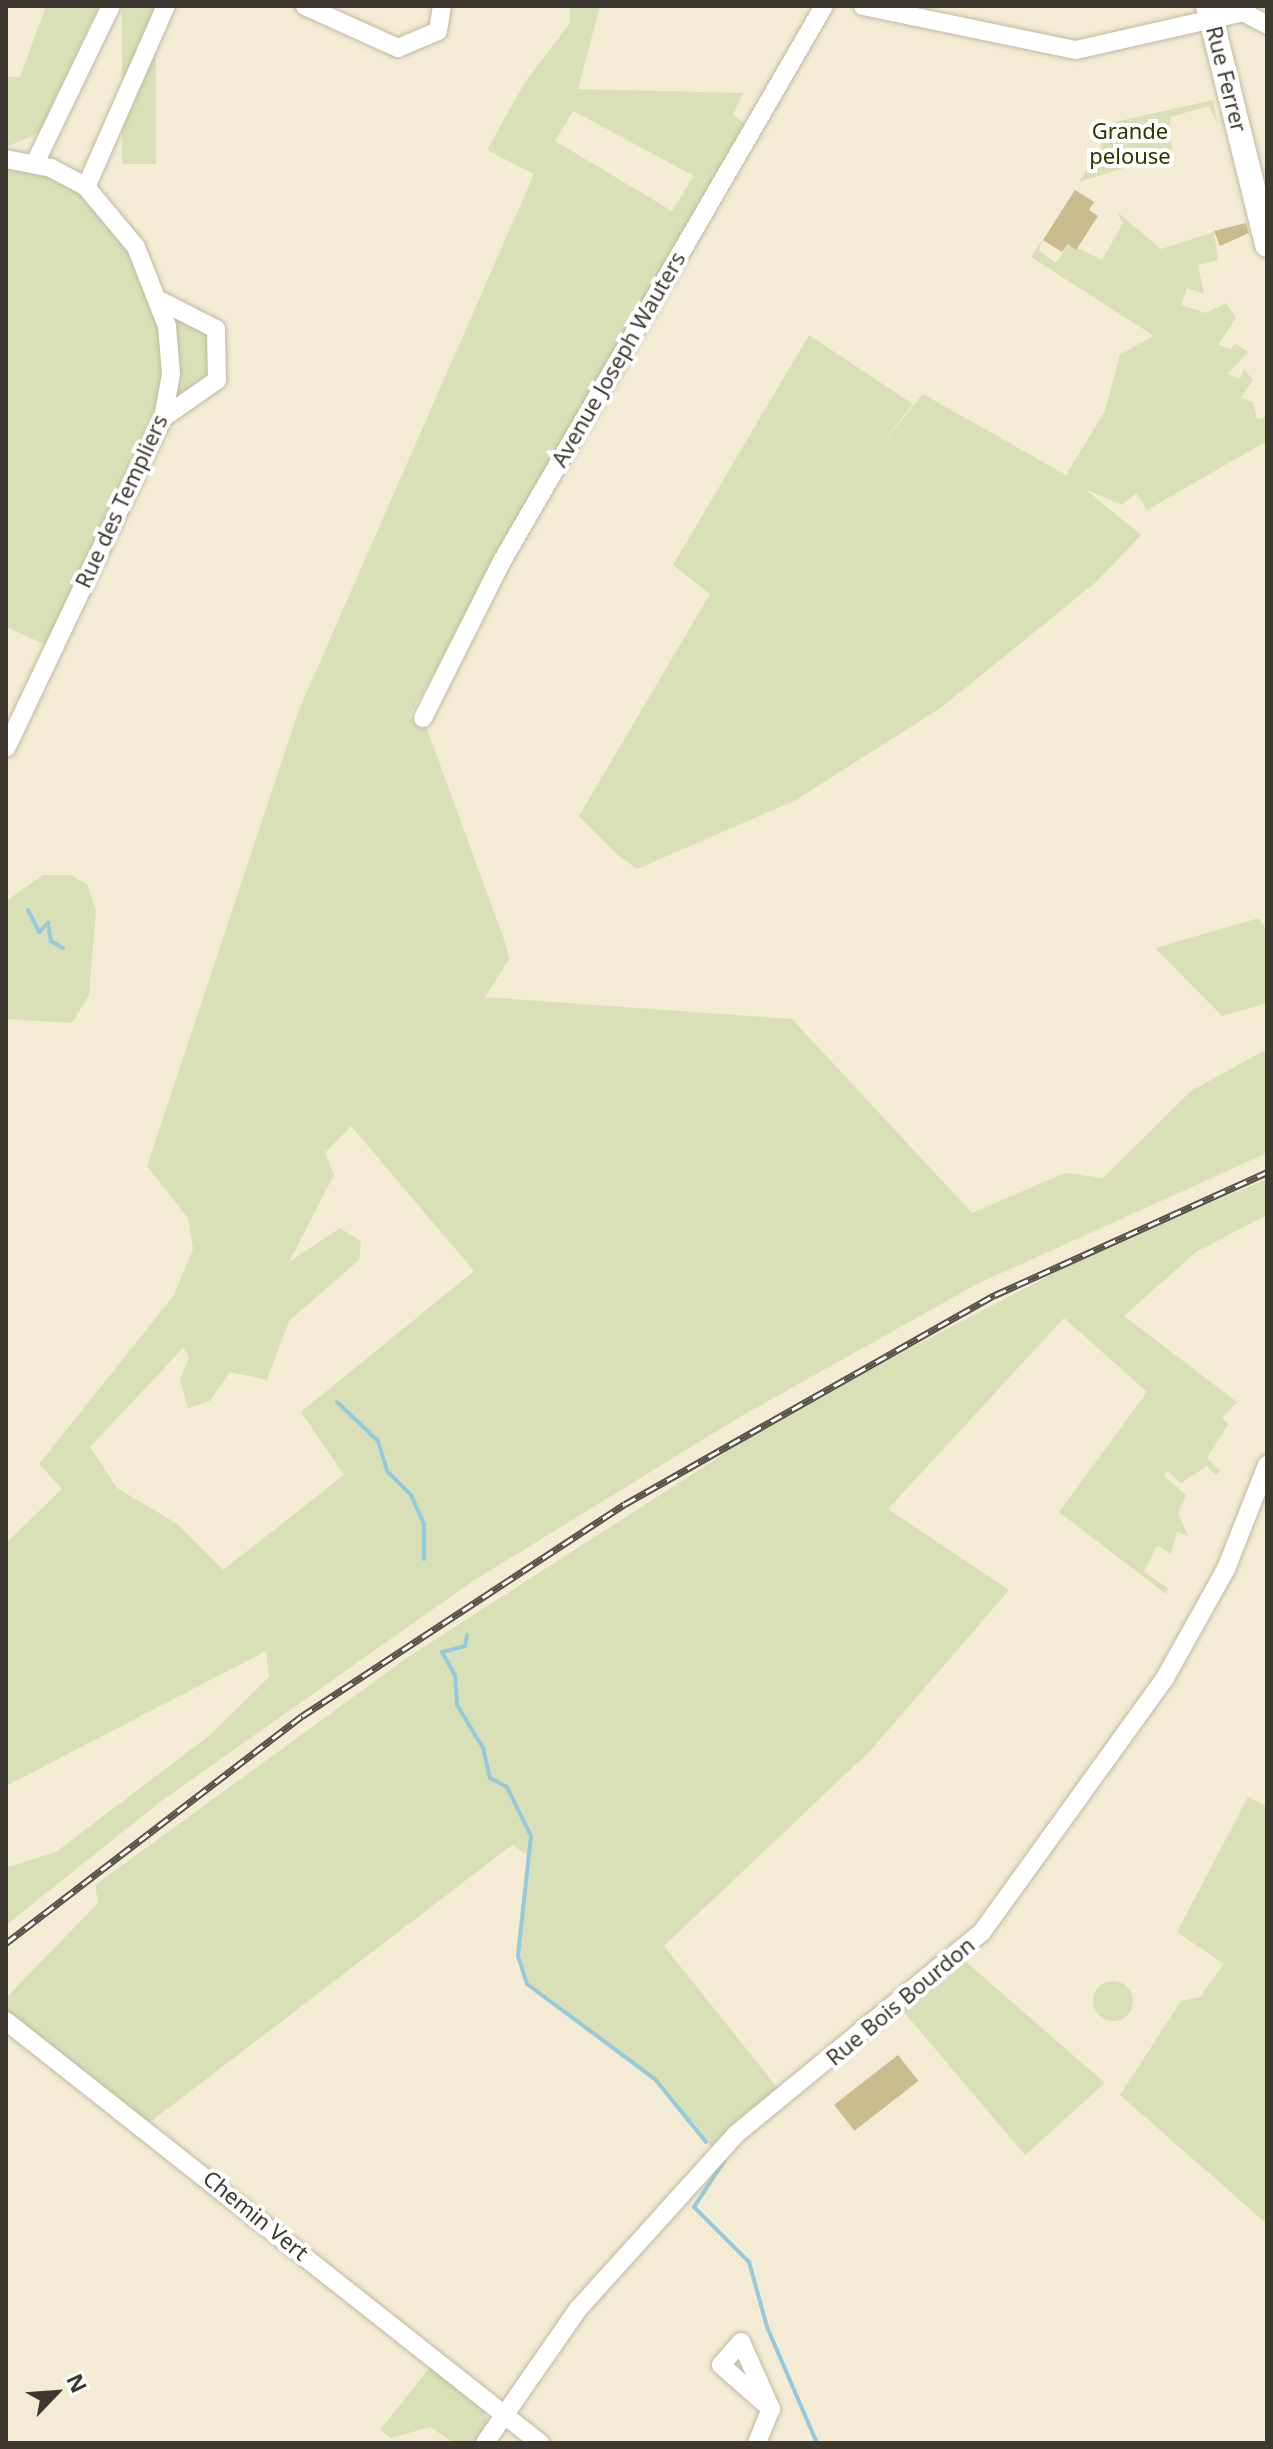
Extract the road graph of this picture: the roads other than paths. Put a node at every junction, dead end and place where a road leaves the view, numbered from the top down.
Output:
1 (111, 6) edge
2 (166, 6) edge
3 (305, 6) edge
4 (442, 6) edge
5 (824, 6) edge
6 (863, 6) edge
7 (1210, 13) edge
8 (1267, 25) edge
9 (6, 159) edge
10 (35, 163) junction
11 (86, 187) junction
12 (1267, 245) edge
13 (159, 300) junction
14 (163, 418) junction
15 (423, 718) dead end
16 (6, 748) edge
17 (1267, 1465) edge
18 (6, 2021) edge
19 (771, 2409) dead end
20 (503, 2413) junction
21 (485, 2443) edge
22 (540, 2443) edge
23 (757, 2443) edge

1 - 10 street
2 - 11 street
3 - 4 street
5 - 15 street, Avenue Joseph Wauters
6 - 7 street
7 - 8 street
7 - 12 main road, Rue Ferrer
9 - 10 street, Rue des Templiers
10 - 11 street, Rue des Templiers
11 - 13 street, Rue des Templiers
13 - 14 street, Rue des Templiers
13 - 14 street
14 - 16 street, Rue des Templiers
17 - 20 street, Rue Bois Bourdon
18 - 20 street, Chemin Vert
19 - 23 street
20 - 21 street, Rue Bois Bourdon
20 - 22 street, Chemin Vert

